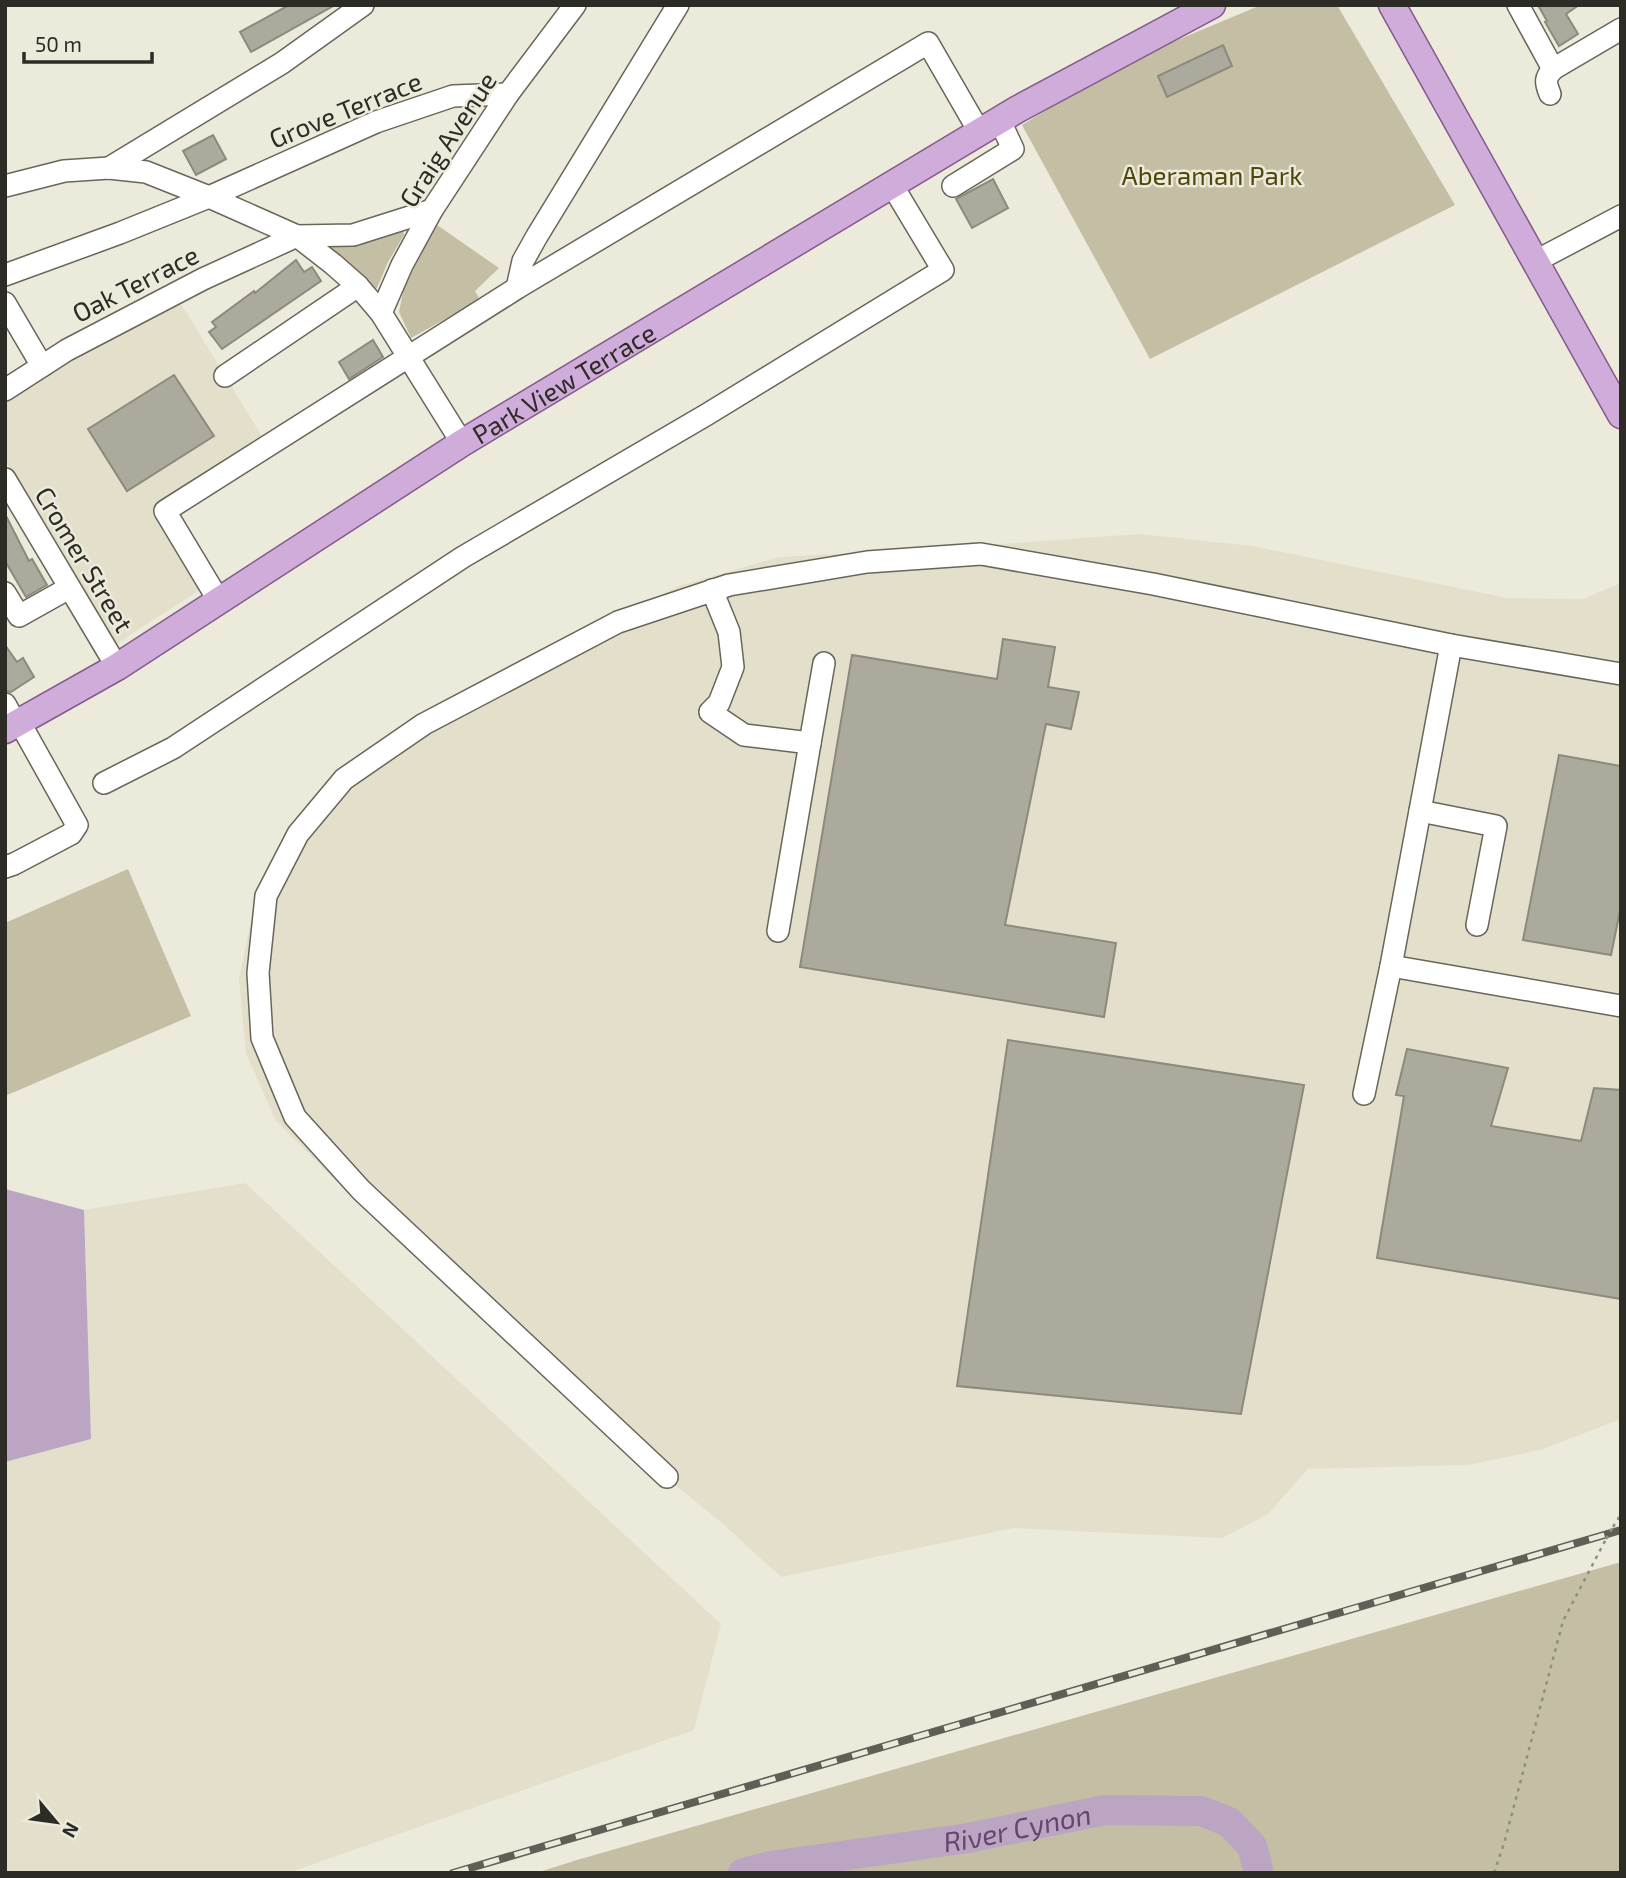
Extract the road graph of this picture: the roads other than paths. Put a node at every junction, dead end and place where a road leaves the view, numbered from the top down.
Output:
1 (363, 5) edge
2 (575, 5) edge
3 (678, 5) edge
4 (1212, 5) edge
5 (1392, 5) edge
6 (1518, 5) edge
7 (1621, 29) edge
8 (1553, 69) junction
9 (508, 94) junction
10 (1550, 94) dead end
11 (999, 121) junction
12 (109, 168) junction
13 (892, 185) junction
14 (5, 186) edge
15 (953, 186) dead end
16 (209, 197) junction
17 (432, 211) junction
18 (1621, 215) edge
19 (297, 236) junction
20 (1534, 262) junction
21 (5, 275) edge
22 (358, 286) junction
23 (517, 288) junction
24 (5, 303) edge
25 (381, 313) junction
26 (408, 358) junction
27 (42, 366) junction
28 (225, 376) dead end
29 (5, 390) edge
30 (1621, 415) edge
31 (462, 443) junction
32 (5, 479) edge
33 (69, 588) junction
34 (712, 590) junction
35 (5, 593) edge
36 (219, 601) junction
37 (1451, 645) junction
38 (824, 663) dead end
39 (117, 667) junction
40 (1621, 674) edge
41 (12, 720) edge
42 (810, 743) junction
43 (104, 783) dead end
44 (1420, 811) junction
45 (5, 867) edge
46 (1478, 925) dead end
47 (778, 931) dead end
48 (1391, 966) junction
49 (1621, 1006) edge
50 (1364, 1094) dead end
51 (667, 1477) dead end

1 - 12 street
2 - 9 street, Graig Avenue
3 - 23 street
4 - 11 main road, Park View Terrace
5 - 20 main road
6 - 8 street
7 - 8 street
8 - 10 street
9 - 16 street, Grove Terrace
9 - 17 street, Graig Avenue
11 - 13 main road, Park View Terrace
11 - 15 street
11 - 23 street
12 - 14 street
12 - 16 street
13 - 31 main road, Park View Terrace
13 - 43 street
16 - 19 street
16 - 21 street, Grove Terrace
17 - 19 street
17 - 25 street, Graig Avenue
18 - 20 street
19 - 22 street
19 - 27 street, Oak Terrace
20 - 30 main road
22 - 25 street
22 - 28 street
23 - 26 street
24 - 27 street
25 - 26 street
26 - 31 street
26 - 36 street
27 - 29 street, Oak Terrace
31 - 36 main road, Park View Terrace
32 - 33 street, Cromer Street
33 - 35 street
33 - 39 street, Cromer Street
34 - 37 street
34 - 42 street
34 - 51 street
36 - 39 main road, Park View Terrace
37 - 40 street
37 - 44 street
38 - 42 street
39 - 41 main road, Park View Terrace
41 - 45 street
42 - 47 street
44 - 46 street
44 - 48 street
48 - 49 street
48 - 50 street

